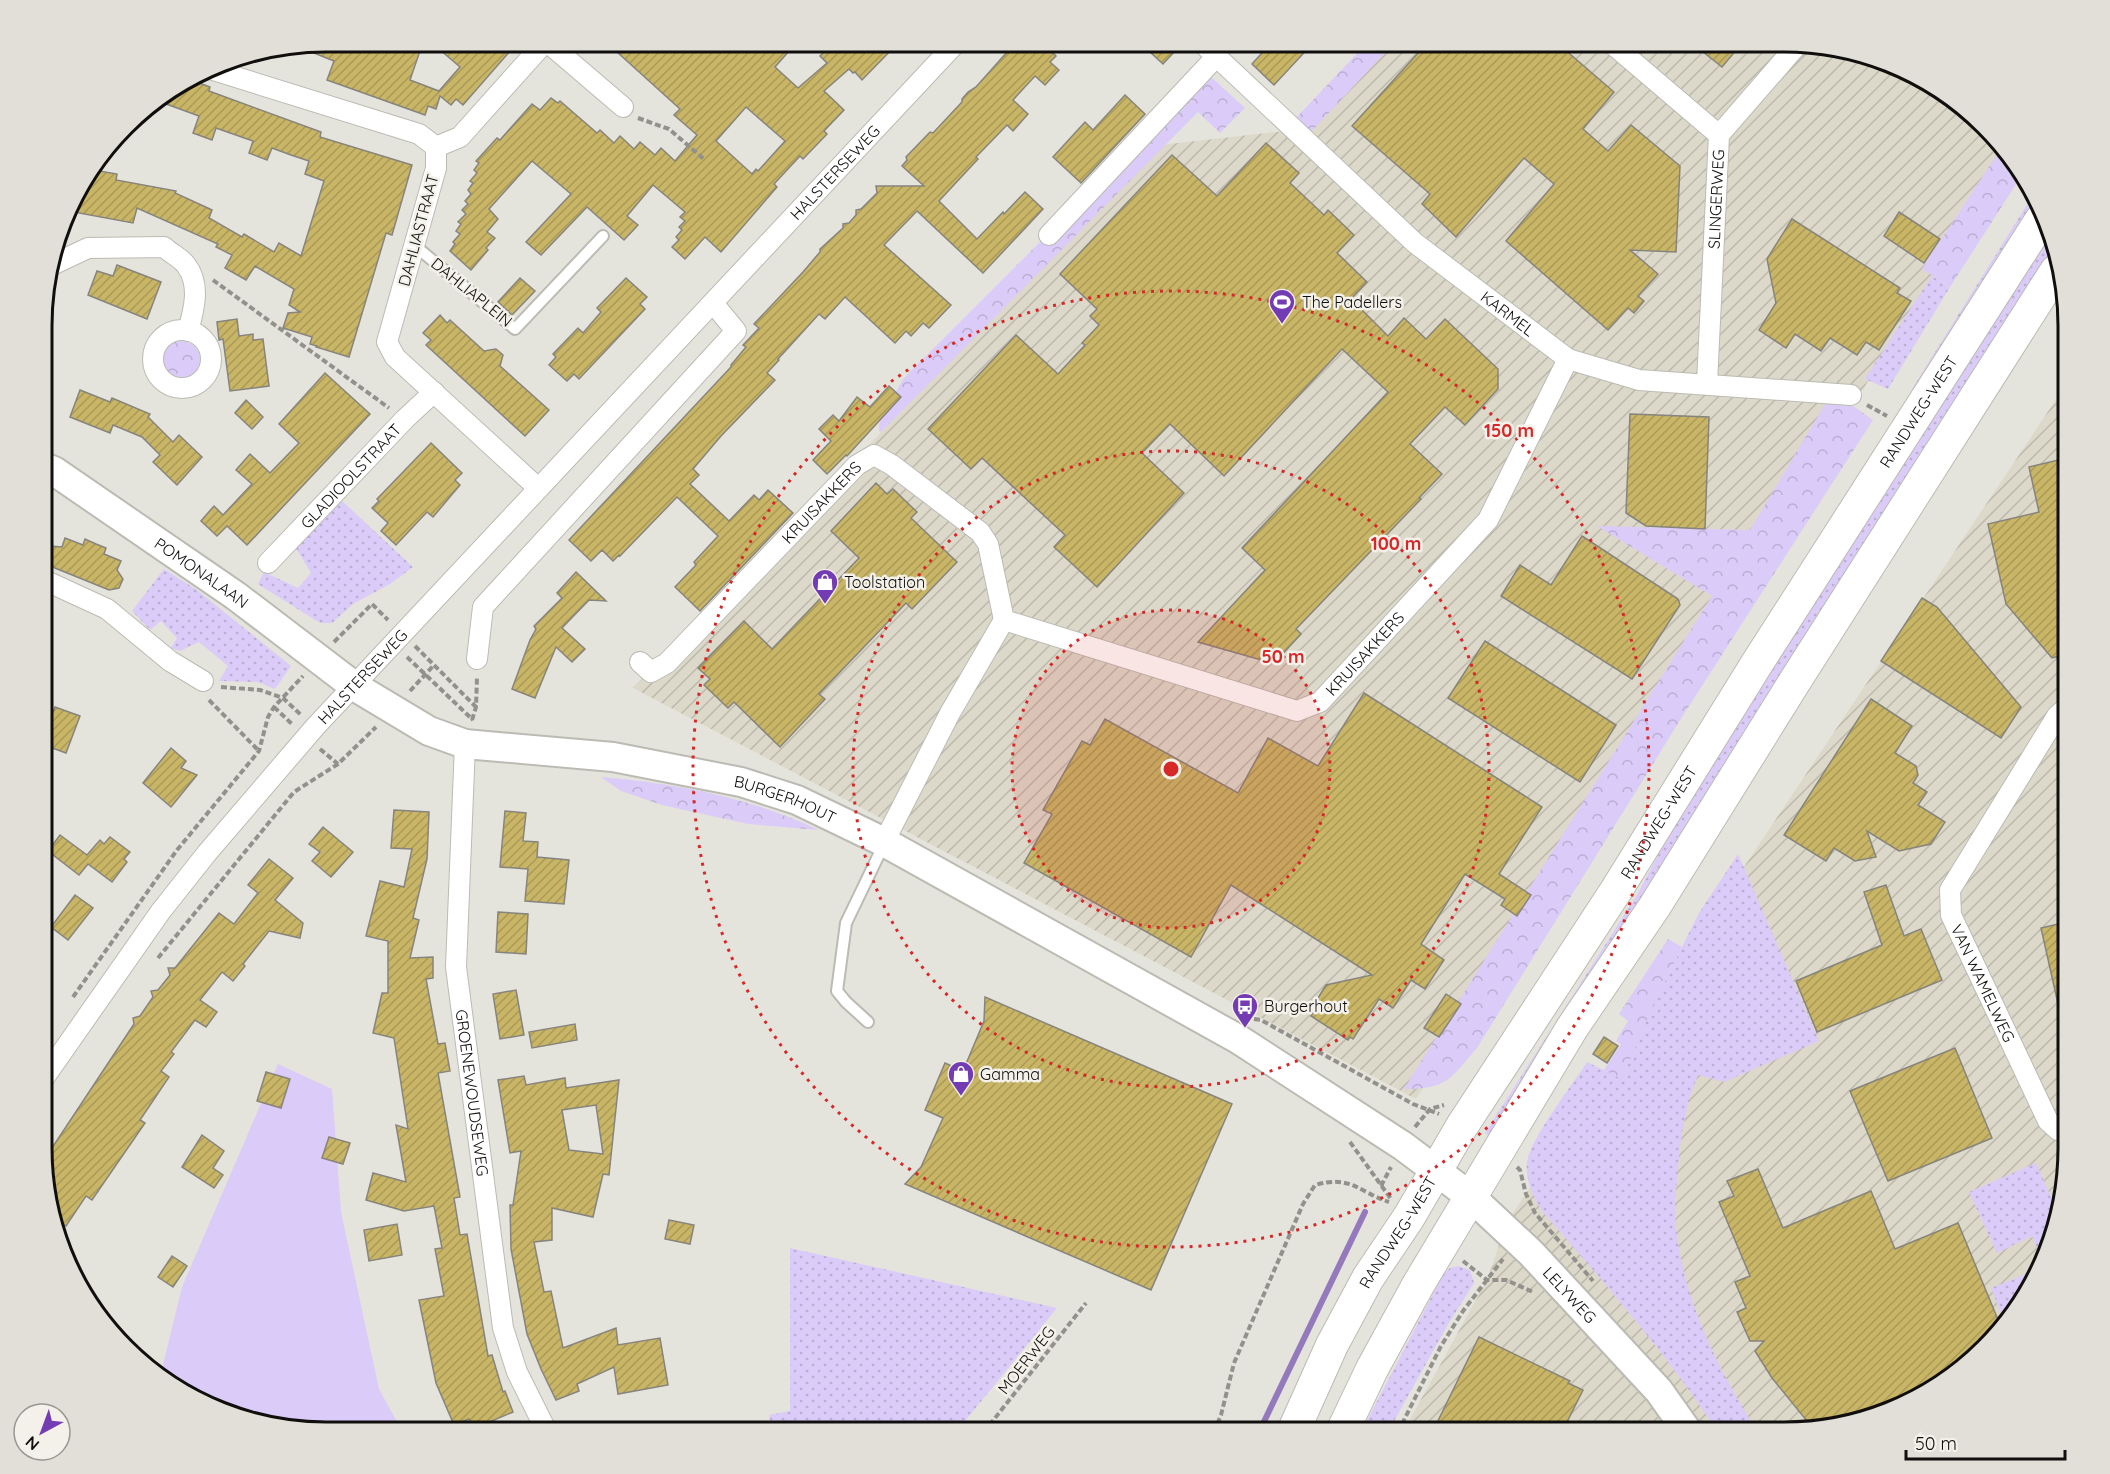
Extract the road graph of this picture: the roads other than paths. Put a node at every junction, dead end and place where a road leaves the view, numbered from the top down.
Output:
1 (537, 52) edge
2 (558, 52) edge
3 (948, 52) edge
4 (1211, 52) edge
5 (1623, 52) edge
6 (1791, 52) edge
7 (1216, 57) junction
8 (222, 73) edge
9 (623, 107) road end
10 (1719, 135) junction
11 (436, 147) junction
12 (2038, 225) edge
13 (1049, 235) dead end
14 (603, 236) dead end
15 (414, 245) junction
16 (61, 261) edge
17 (2053, 276) edge
18 (713, 303) junction
19 (189, 331) dead end
20 (1568, 358) junction
21 (1707, 383) junction
22 (434, 392) junction
23 (1851, 395) road end
24 (52, 471) edge
25 (538, 488) junction
26 (268, 563) dead end
27 (52, 584) edge
28 (1004, 620) junction
29 (477, 659) road end
30 (640, 662) dead end
31 (203, 681) road end
32 (354, 686) junction
33 (2058, 715) edge
34 (465, 744) junction
35 (884, 842) junction
36 (868, 1022) dead end
37 (52, 1067) edge
38 (2058, 1130) edge
39 (1436, 1170) junction
40 (1471, 1197) junction
41 (542, 1422) edge
42 (1297, 1422) edge
43 (1347, 1422) edge
44 (1681, 1422) edge

1 - 11 street
2 - 9 street
3 - 18 street, HALSTERSEWEG
4 - 7 street, KARMEL
5 - 10 street
6 - 10 street, SLINGERWEG
7 - 13 street
7 - 20 street, KARMEL
8 - 11 street
10 - 21 street, SLINGERWEG
11 - 15 street, DAHLIASTRAAT
12 - 39 main road, RANDWEG-WEST
14 - 15 lane, DAHLIAPLEIN
15 - 22 street, DAHLIASTRAAT
16 - 19 street
17 - 40 main road
18 - 25 street, HALSTERSEWEG
18 - 29 street
20 - 21 street, KARMEL
20 - 28 street, KRUISAKKERS
21 - 23 street, KARMEL
22 - 25 street, DAHLIASTRAAT
22 - 26 street, GLADIOOLSTRAAT
24 - 32 street, POMONALAAN
25 - 32 street, HALSTERSEWEG
27 - 31 street
28 - 30 street, KRUISAKKERS
28 - 35 street
32 - 34 street, BURGERHOUT
32 - 37 street, HALSTERSEWEG
33 - 38 street, VAN WAMELWEG
34 - 35 street, BURGERHOUT
34 - 41 street, GROENEWOUDSEWEG
35 - 36 lane
35 - 39 street, BURGERHOUT
39 - 40 street, LELYWEG
39 - 42 main road, RANDWEG-WEST
40 - 43 main road
40 - 44 street, LELYWEG

